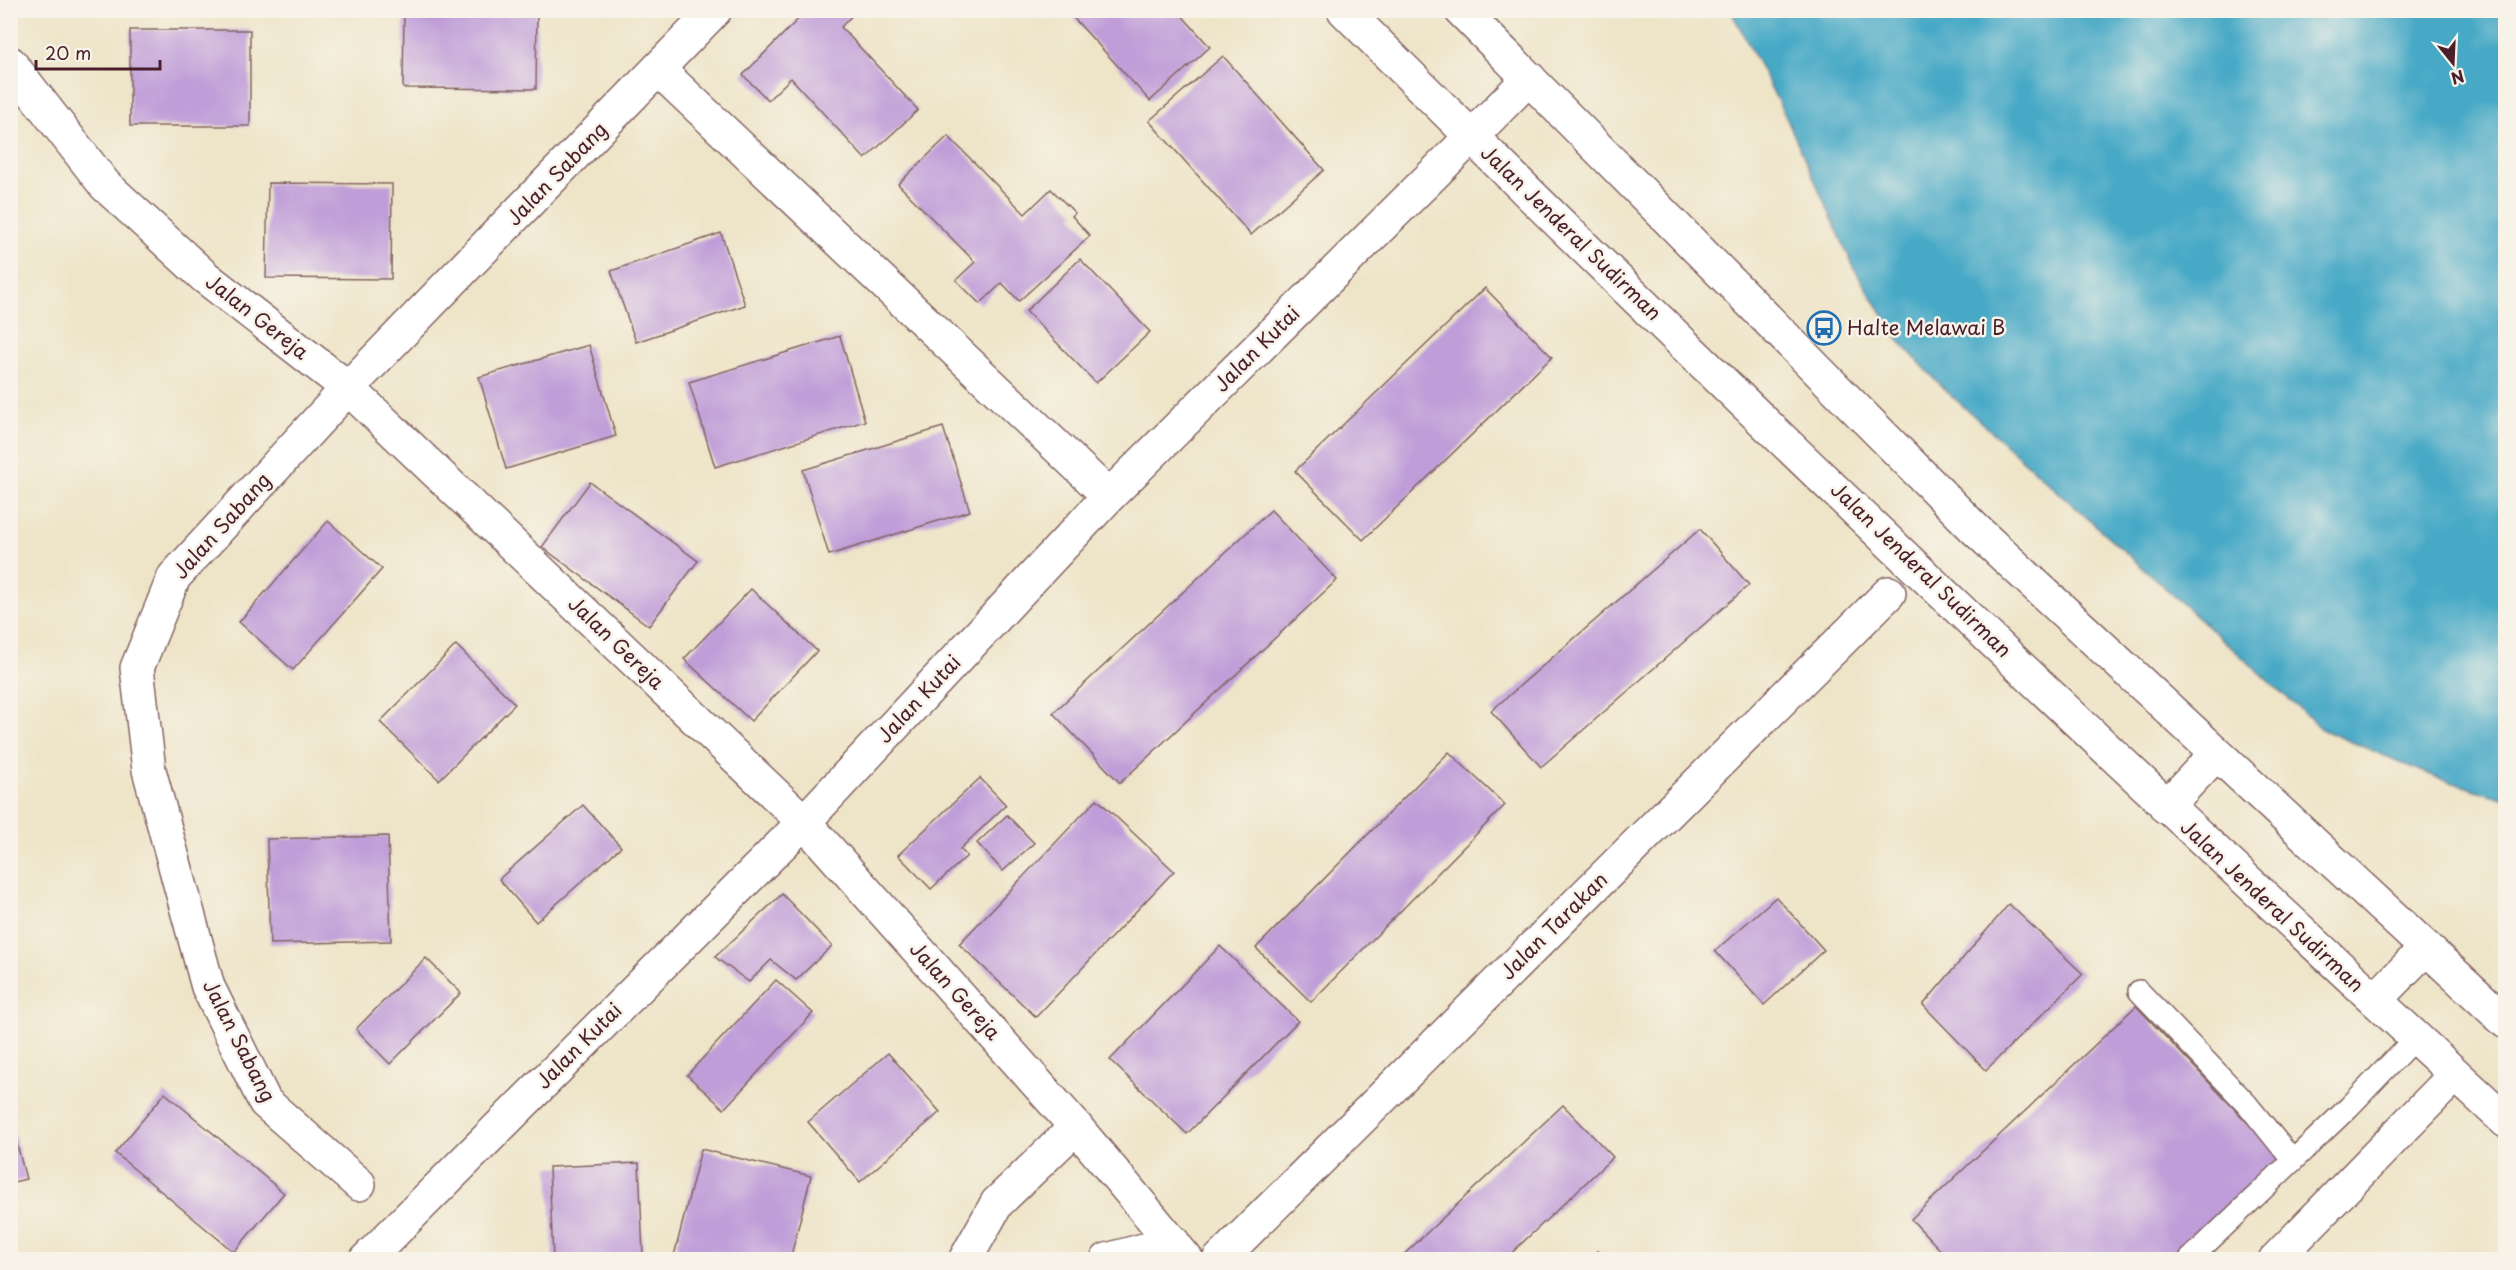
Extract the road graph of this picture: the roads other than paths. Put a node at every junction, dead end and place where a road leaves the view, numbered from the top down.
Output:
1 (715, 10) edge
2 (1344, 10) edge
3 (1461, 10) edge
4 (10, 63) edge
5 (658, 69) junction
6 (1529, 78) junction
7 (1471, 137) junction
8 (348, 388) junction
9 (1109, 496) junction
10 (1890, 592) dead end
11 (2216, 754) junction
12 (2166, 807) junction
13 (804, 822) junction
14 (2426, 948) junction
15 (2139, 992) dead end
16 (2375, 1000) junction
17 (2505, 1022) edge
18 (2415, 1038) junction
19 (2455, 1075) junction
20 (2505, 1121) edge
21 (1076, 1127) junction
22 (2293, 1161) junction
23 (359, 1184) dead end
24 (1180, 1251) edge
25 (366, 1260) edge
26 (965, 1260) edge
27 (1107, 1260) edge
28 (1219, 1260) edge
29 (2189, 1260) edge
30 (2275, 1260) edge

1 - 5 main road, Jalan Sabang
2 - 7 main road, Jalan Jenderal Sudirman
3 - 6 main road
4 - 8 main road, Jalan Gereja
5 - 8 main road, Jalan Sabang
5 - 9 main road
6 - 7 main road, Jalan Kutai
6 - 11 main road
7 - 9 main road, Jalan Kutai
7 - 12 main road, Jalan Jenderal Sudirman
8 - 13 main road, Jalan Gereja
8 - 23 main road, Jalan Sabang
9 - 13 main road, Jalan Kutai
10 - 28 main road, Jalan Tarakan
11 - 12 main road
11 - 14 main road
12 - 16 main road, Jalan Jenderal Sudirman
13 - 21 main road, Jalan Gereja
13 - 25 main road, Jalan Kutai
14 - 16 main road
14 - 17 main road
15 - 22 lane
16 - 18 main road, Jalan Jenderal Sudirman
18 - 19 main road, Jalan Jenderal Sudirman
18 - 22 lane
19 - 20 main road, Jalan Jenderal Sudirman
19 - 30 main road
21 - 24 main road, Jalan Gereja
21 - 26 main road
22 - 29 lane
24 - 27 main road

